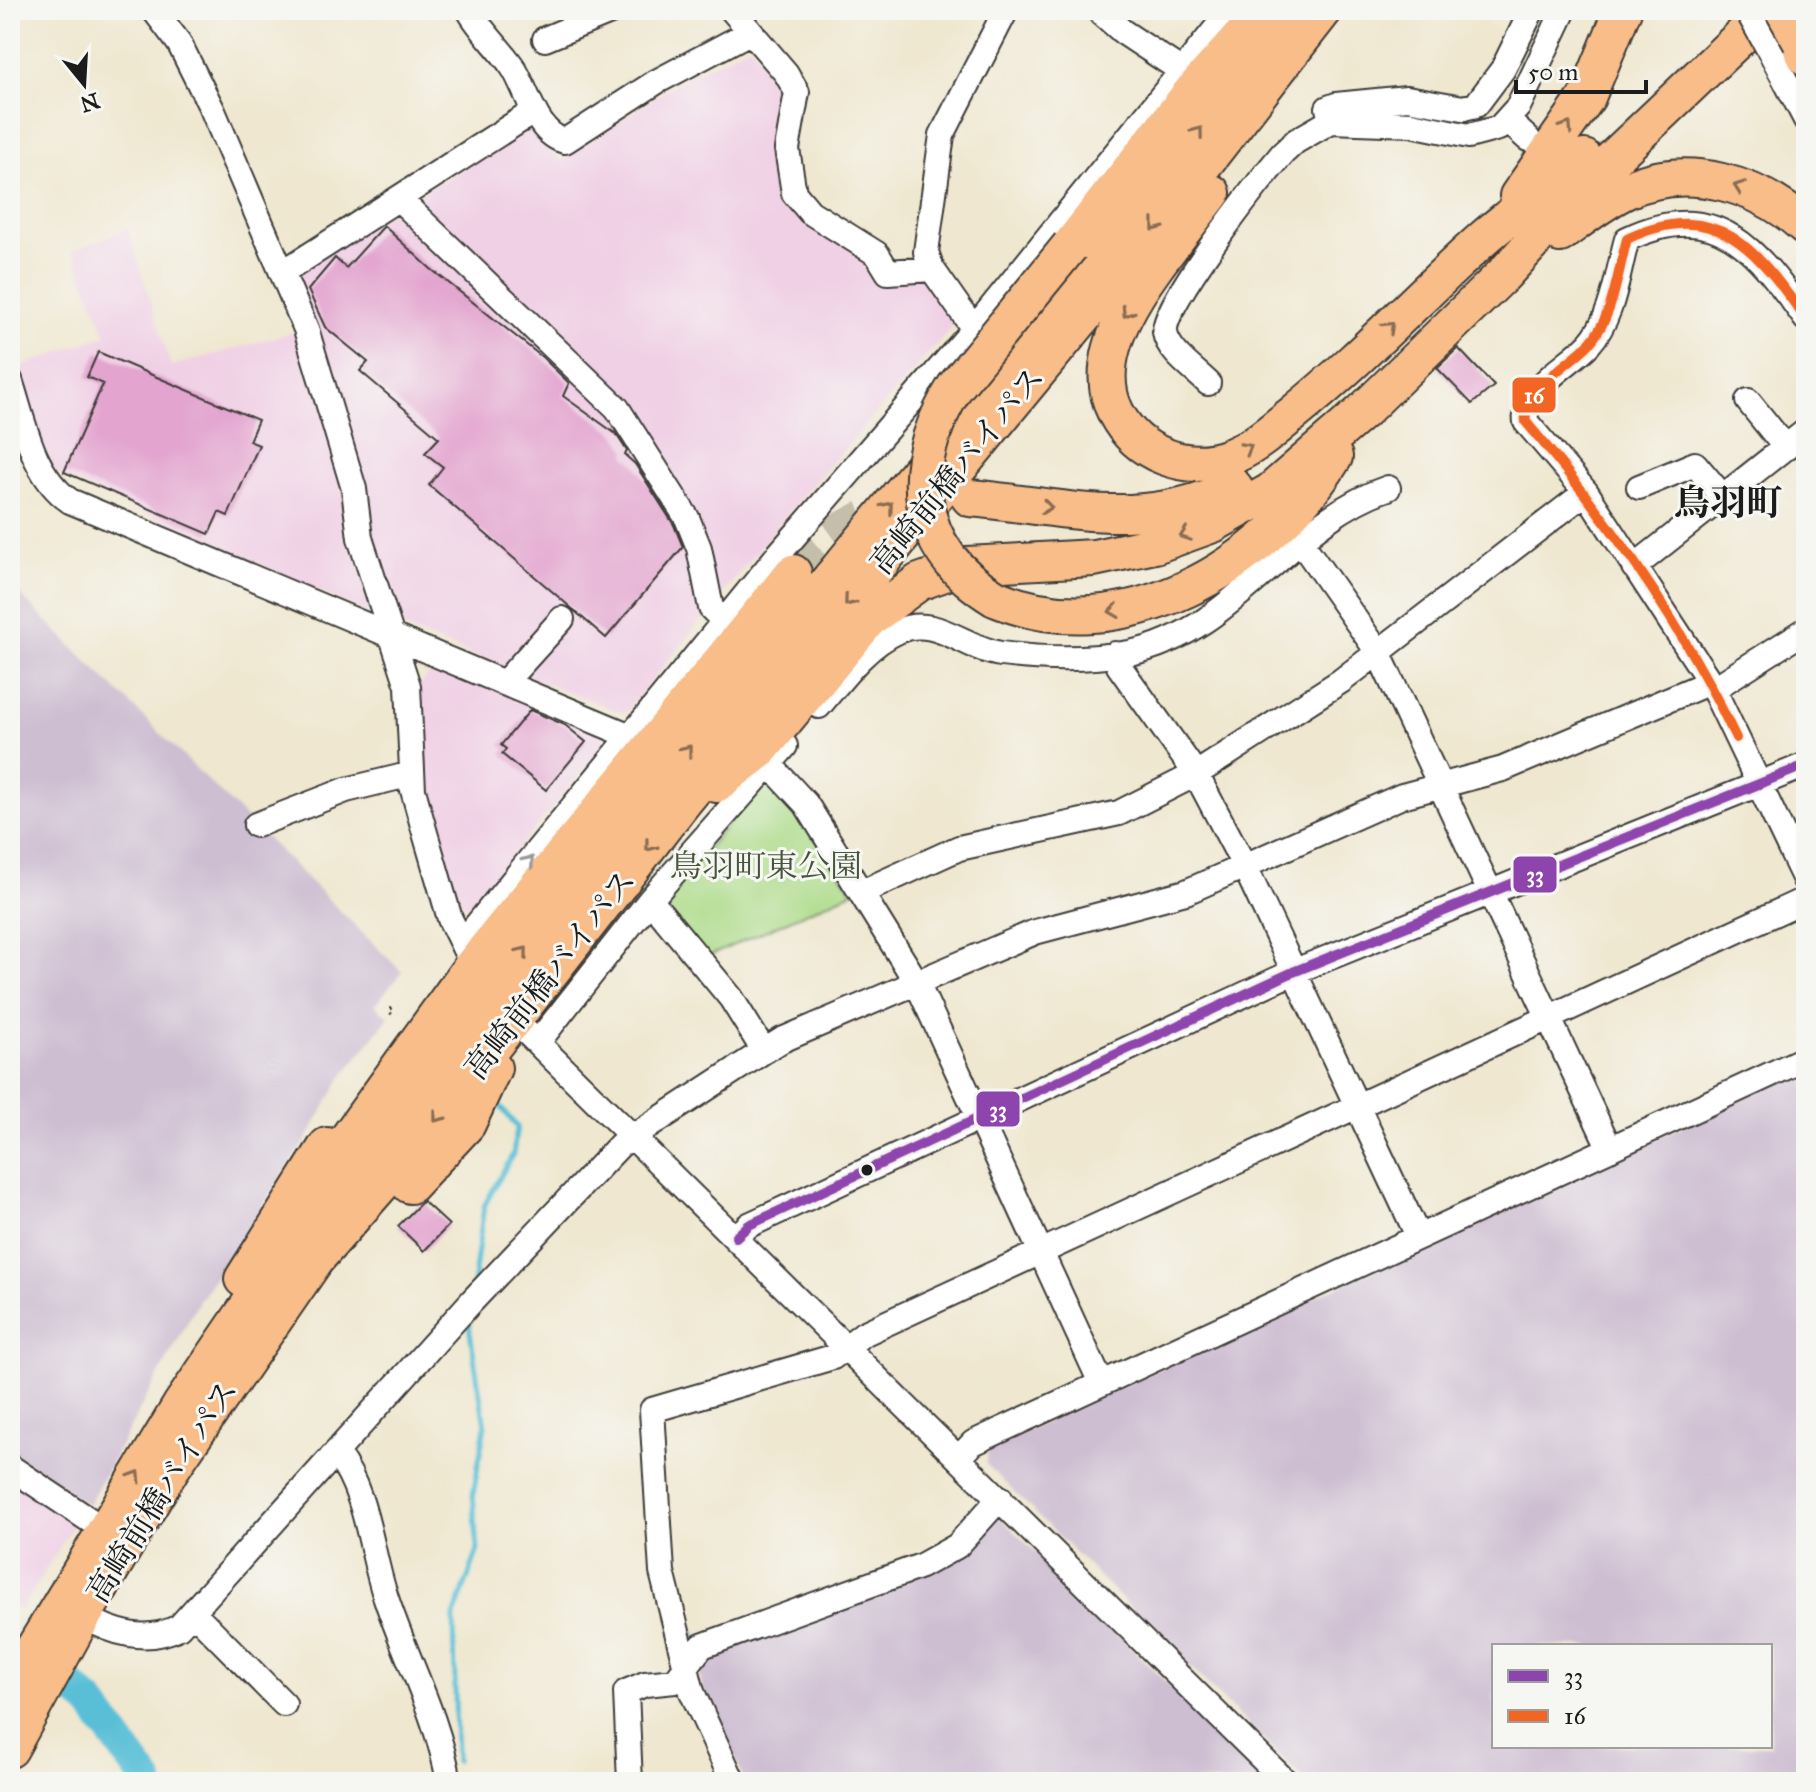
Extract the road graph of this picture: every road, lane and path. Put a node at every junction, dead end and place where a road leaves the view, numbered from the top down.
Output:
1 (154, 10) edge
2 (469, 10) edge
3 (615, 10) edge
4 (732, 10) edge
5 (1006, 10) edge
6 (1098, 10) edge
7 (1231, 10) edge
8 (1265, 10) edge
9 (1286, 10) edge
10 (1324, 10) edge
11 (1532, 10) edge
12 (1564, 10) edge
13 (1623, 10) edge
14 (1738, 10) edge
15 (1747, 10) edge
16 (1769, 10) edge
17 (750, 32) junction
18 (545, 39) dead end
19 (1789, 41) edge
20 (1288, 60) junction
21 (1182, 71) junction
22 (533, 112) junction
23 (1806, 120) edge
24 (1331, 121) junction
25 (1508, 121) junction
26 (1528, 139) dead end
27 (399, 199) junction
28 (1604, 217) dead end
29 (1806, 227) edge
30 (1487, 235) junction
31 (1627, 239) junction
32 (932, 269) junction
33 (285, 271) junction
34 (1504, 274) junction
35 (1806, 319) edge
36 (974, 329) junction
37 (10, 380) edge
38 (1333, 382) junction
39 (1208, 383) dead end
40 (1748, 401) dead end
41 (1362, 412) junction
42 (1806, 431) edge
43 (1786, 448) junction
44 (1639, 487) dead end
45 (1388, 488) dead end
46 (1586, 492) junction
47 (1722, 496) junction
48 (970, 498) dead end
49 (1301, 542) junction
50 (1634, 567) junction
51 (793, 573) tunnel mouth
52 (562, 619) dead end
53 (724, 621) junction
54 (1806, 630) edge
55 (389, 632) junction
56 (1378, 652) junction
57 (1115, 654) junction
58 (506, 681) junction
59 (1712, 685) junction
60 (628, 735) junction
61 (769, 764) junction
62 (1806, 765) edge
63 (412, 774) junction
64 (1196, 774) junction
65 (1760, 782) junction
66 (1441, 783) junction
67 (683, 802) junction
68 (256, 825) dead end
69 (1245, 867) junction
70 (1806, 882) edge
71 (1491, 891) junction
72 (862, 892) junction
73 (1806, 899) edge
74 (650, 900) junction
75 (474, 967) junction
76 (1293, 972) junction
77 (917, 983) junction
78 (392, 1008) dead end
79 (394, 1016) dead end
80 (1549, 1017) junction
81 (515, 1037) junction
82 (764, 1051) junction
83 (1806, 1058) edge
84 (1357, 1105) junction
85 (980, 1118) junction
86 (632, 1136) junction
87 (1610, 1149) junction
88 (1418, 1236) junction
89 (736, 1237) junction
90 (1041, 1252) junction
91 (847, 1347) junction
92 (1101, 1383) junction
93 (181, 1405) junction
94 (337, 1454) junction
95 (960, 1457) junction
96 (10, 1467) edge
97 (1000, 1498) junction
98 (103, 1529) junction
99 (194, 1613) junction
100 (83, 1616) junction
101 (49, 1648) junction
102 (688, 1663) junction
103 (22, 1686) edge
104 (284, 1704) dead end
105 (10, 1749) edge
106 (449, 1782) edge
107 (630, 1782) edge
108 (733, 1782) edge
109 (1286, 1782) edge

1 - 33 street
2 - 22 street
3 - 18 street
4 - 17 street
5 - 32 street
6 - 21 street
7 - 21 street
41 -> 8 highway, bridge
75 -> 9 highway, 高崎前橋バイパス
10 - 20 highway, 高崎前橋バイパス
11 - 24 street
12 - 25 street
30 -> 13 highway
14 - 30 highway
15 - 19 street, bridge
16 - 34 highway
17 - 22 street
17 - 32 street
19 - 23 street
20 -> 38 highway
20 -> 67 highway, 高崎前橋バイパス
21 - 36 street
22 - 27 street
24 - 25 street
24 - 39 street
25 - 26 street
27 - 33 street
27 - 53 street
28 - 31 street
29 -> 34 highway
38 -> 30 highway
31 - 35 street
31 - 46 street
32 - 36 street
33 - 55 street
34 - 41 highway
36 - 53 street
37 - 55 street
48 -> 38 highway
40 - 43 street
41 -> 67 highway
42 - 43 street
43 - 47 street
44 - 47 street
45 - 49 street
46 - 50 street
46 - 56 street
47 - 50 street
49 - 56 street
49 - 57 street
50 - 59 street
51 - 75 highway
52 - 58 street
53 - 60 street
54 - 59 street
55 - 58 street
55 - 63 street
56 - 64 street
56 - 66 street
57 - 61 street
57 - 64 street
58 - 60 street
59 - 65 street
59 - 66 street
75 -> 60 street
61 - 72 street
61 - 74 street
62 - 65 street
63 - 68 street
63 - 75 street
64 - 69 street
64 - 72 street
65 - 70 street
65 - 71 street
66 - 69 street
66 - 71 street
67 -> 81 highway, 高崎前橋バイパス
69 - 76 street
69 - 77 street
71 - 76 street
71 - 80 street
72 - 77 street
73 - 80 street
74 - 81 street
74 - 82 street
75 - 81 street
75 - 93 highway, 高崎前橋バイパス
75 - 93 highway
76 - 84 street
76 - 85 street
77 - 82 street
77 - 85 street
78 - 79 path
80 - 84 street
80 - 87 street
81 - 86 street
81 -> 100 highway, 高崎前橋バイパス
82 - 86 street
83 - 87 street
84 - 88 street
84 - 90 street
85 - 89 street
85 - 90 street
86 - 89 street
86 - 94 street
87 - 88 street
88 - 92 street
89 - 91 street
90 - 91 street
90 - 92 street
91 - 95 street
91 - 102 street
92 - 95 street
98 -> 93 highway, 高崎前橋バイパス
94 - 99 street
94 - 106 street
95 - 97 street
96 - 98 street
97 - 102 street
97 - 109 street
98 - 101 highway, 高崎前橋バイパス
99 - 100 street
99 - 104 street
100 - 101 highway, 高崎前橋バイパス
101 - 103 highway, 高崎前橋バイパス
102 - 107 street
102 - 108 street
103 - 105 highway, 高崎前橋バイパス

